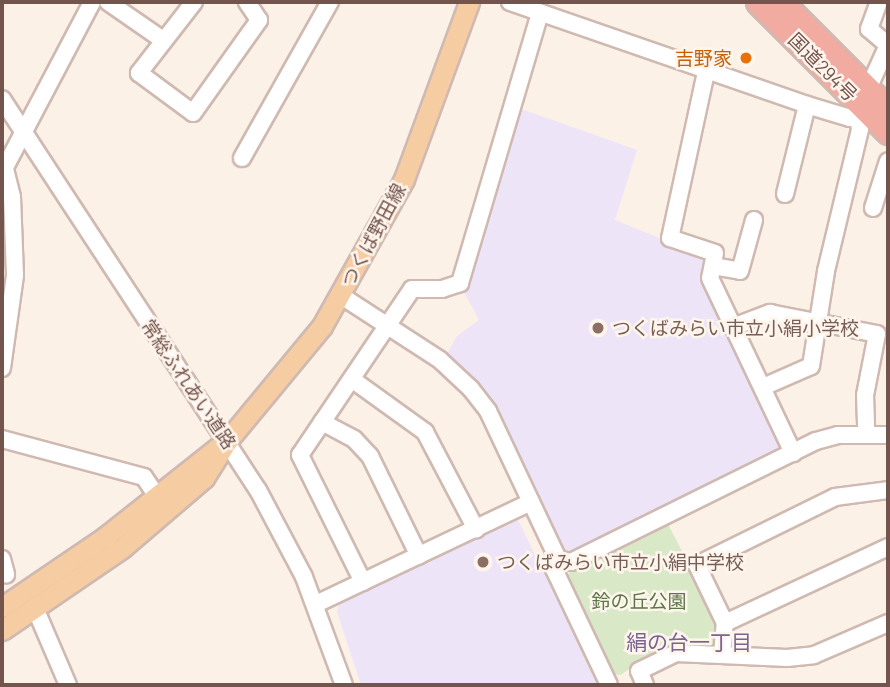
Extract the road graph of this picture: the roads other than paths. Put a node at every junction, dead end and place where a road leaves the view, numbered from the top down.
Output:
1 (92, 2) edge
2 (108, 2) edge
3 (194, 2) edge
4 (247, 2) edge
5 (330, 2) edge
6 (469, 2) edge
7 (510, 2) edge
8 (758, 2) edge
9 (781, 2) edge
10 (879, 2) edge
11 (540, 13) junction
12 (163, 40) junction
13 (706, 72) junction
14 (868, 89) junction
15 (2, 99) edge
16 (807, 105) junction
17 (872, 114) edge
18 (888, 132) edge
19 (25, 134) junction
20 (242, 158) dead end
21 (888, 161) edge
22 (4, 171) edge
23 (785, 194) dead end
24 (873, 208) dead end
25 (754, 220) dead end
26 (713, 266) junction
27 (341, 295) junction
28 (819, 320) junction
29 (388, 325) junction
30 (733, 327) junction
31 (2, 368) edge
32 (353, 380) junction
33 (762, 387) junction
34 (323, 422) junction
35 (866, 433) junction
36 (888, 435) edge
37 (2, 439) edge
38 (228, 441) junction
39 (793, 453) junction
40 (888, 490) edge
41 (158, 496) junction
42 (531, 502) junction
43 (476, 529) junction
44 (888, 547) edge
45 (419, 555) junction
46 (558, 559) junction
47 (363, 582) junction
48 (316, 604) junction
49 (18, 608) edge
50 (725, 623) junction
51 (888, 623) edge
52 (2, 630) edge
53 (722, 655) junction
54 (68, 685) edge
55 (344, 685) edge
56 (609, 685) edge
57 (645, 685) edge

1 - 19 street
2 - 12 street
3 - 12 street
4 - 12 street
5 - 20 street
6 - 27 main road, つくば野田線
7 - 11 street
8 - 17 highway, 国道294号
9 - 14 highway, 国道294号
10 - 14 street
11 - 13 street
11 - 29 street
13 - 16 street
13 - 26 street
14 - 17 highway, 国道294号
15 - 19 street, 常総ふれあい道路
16 - 17 street
16 - 23 street
17 - 18 highway, 国道294号
17 - 28 street
19 - 22 street
19 - 38 street, 常総ふれあい道路
21 - 24 street
22 - 31 street
25 - 26 street
26 - 30 street
27 - 29 street
27 - 38 main road, つくば野田線
28 - 30 street
28 - 33 street
28 - 35 street
29 - 32 street
29 - 42 street
30 - 33 street
32 - 34 street
32 - 43 street
33 - 39 street
34 - 45 street
34 - 47 street
35 - 36 street
35 - 39 street
37 - 41 street
38 - 41 main road, つくば野田線
38 - 48 street, 常総ふれあい道路
38 - 49 main road, つくば野田線
39 - 46 street
40 - 50 street
41 - 49 main road, つくば野田線
42 - 43 street
42 - 46 street
43 - 45 street
44 - 50 street
45 - 47 street
46 - 56 street
47 - 48 street
48 - 55 street, 常総ふれあい道路
49 - 52 main road, つくば野田線
49 - 54 street
50 - 53 street
51 - 53 street
53 - 57 street

